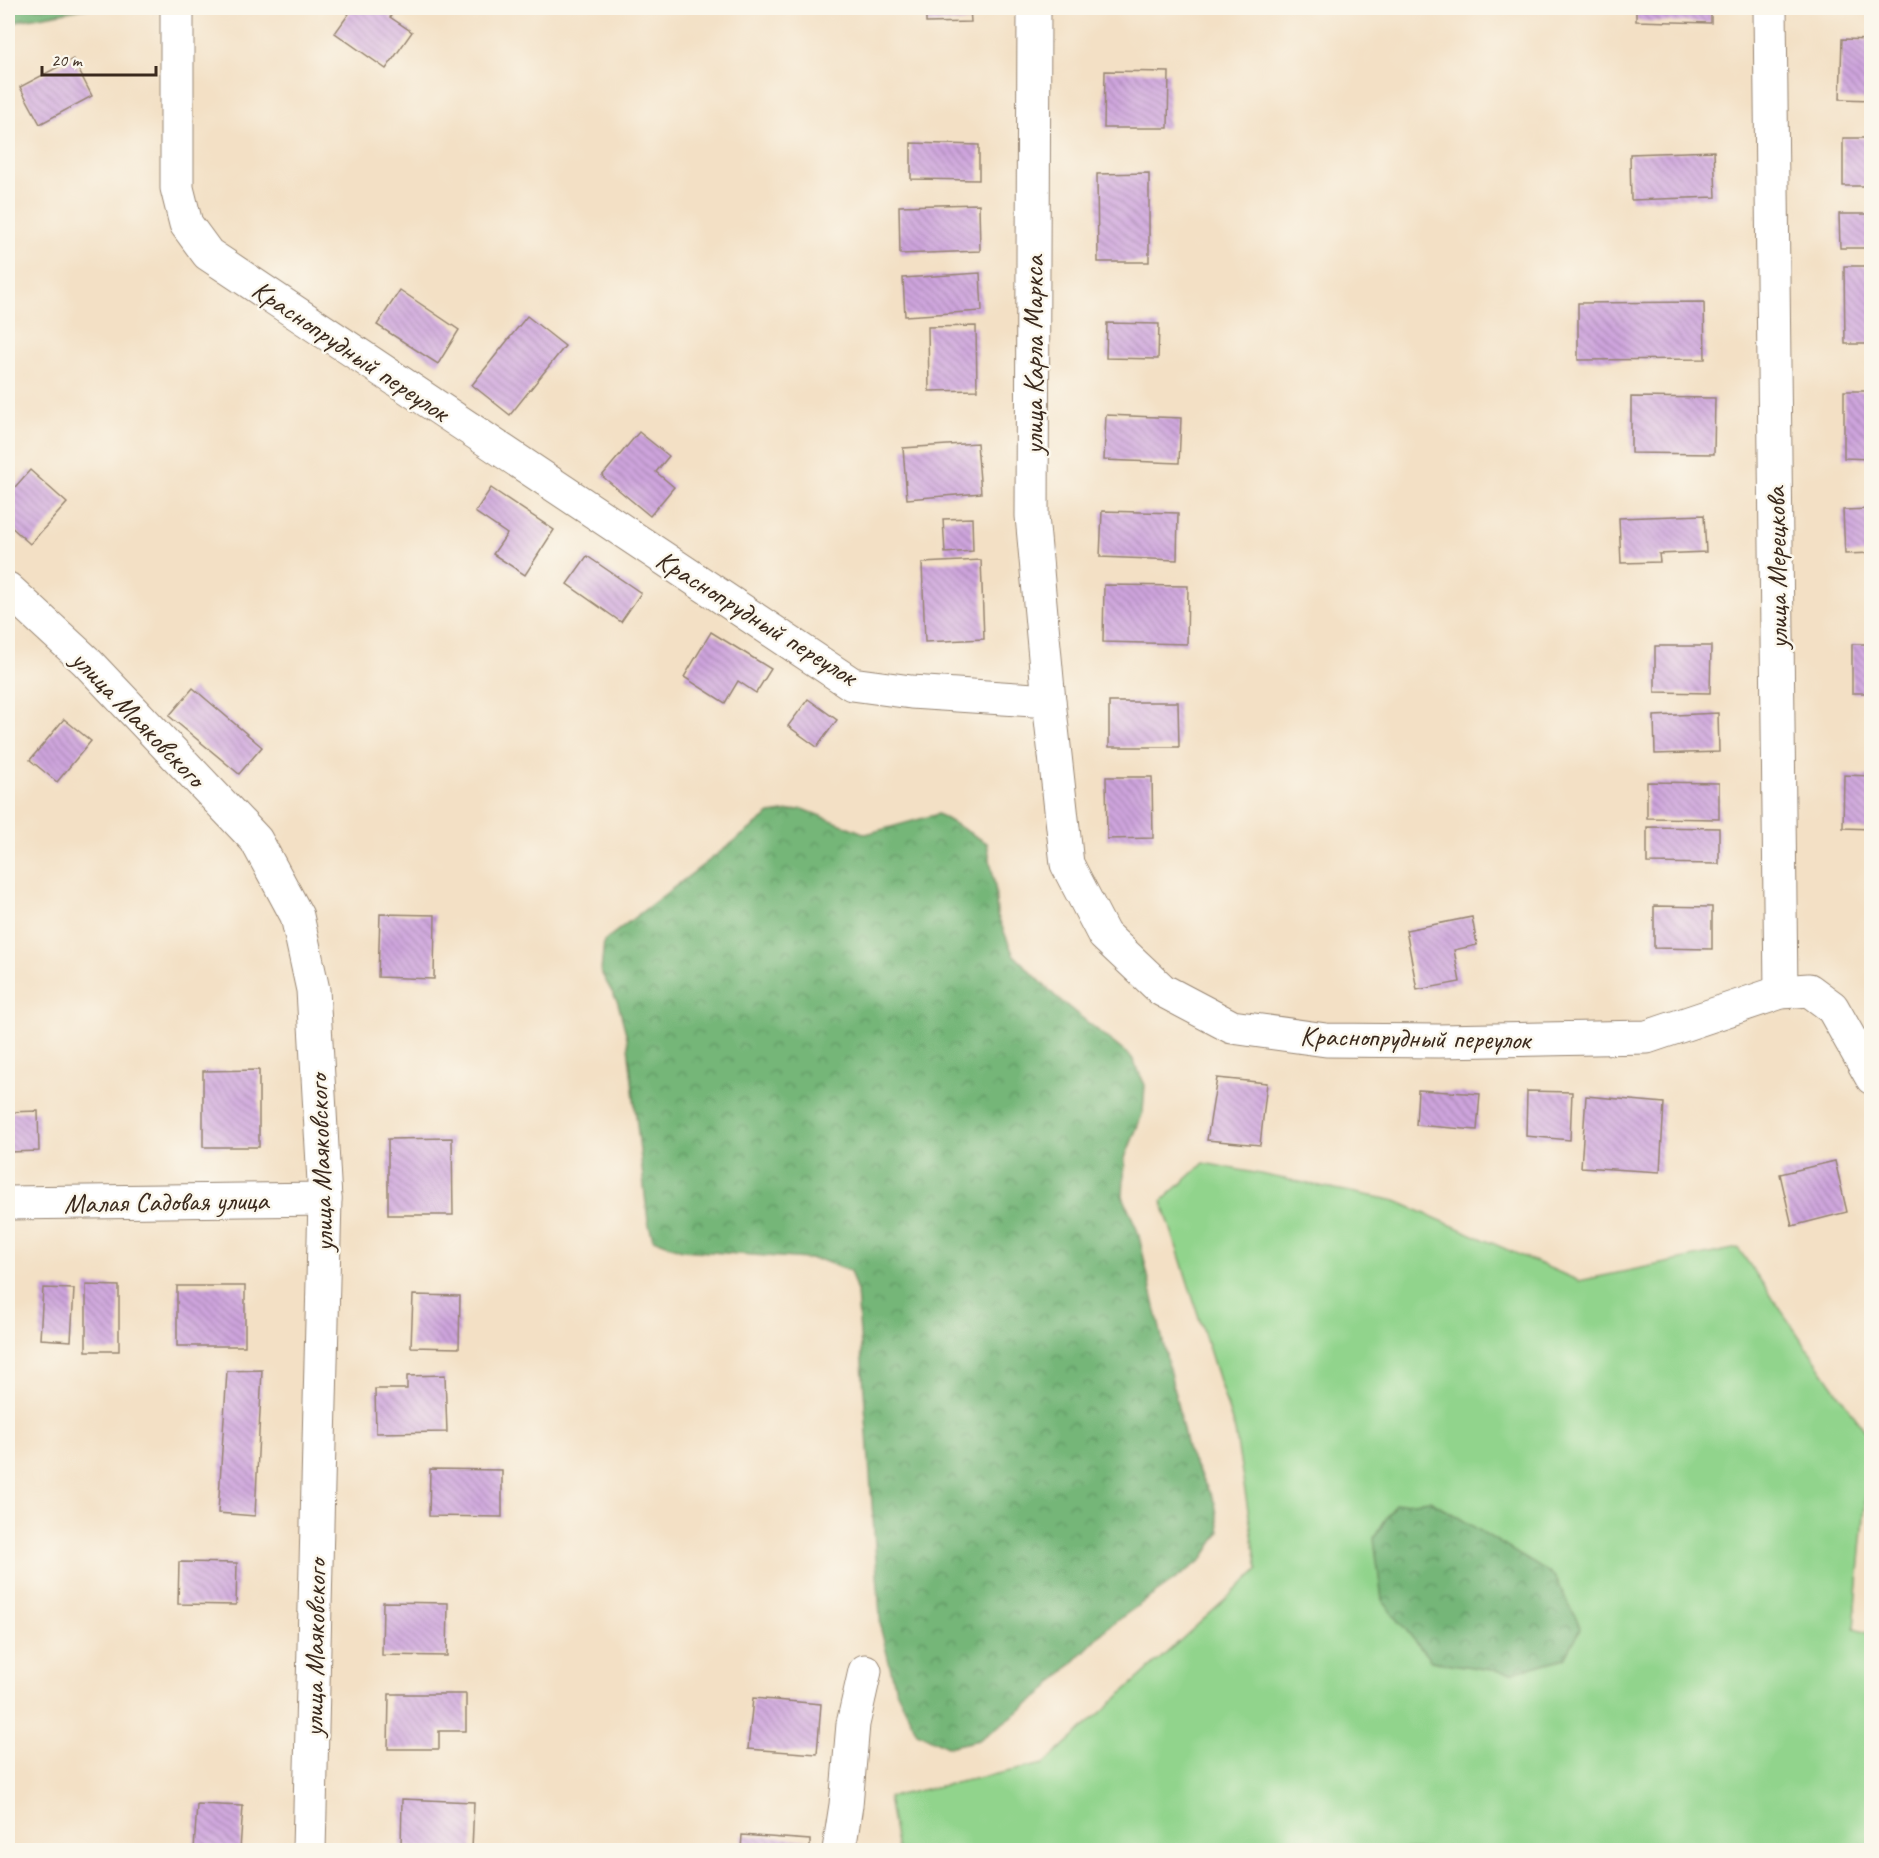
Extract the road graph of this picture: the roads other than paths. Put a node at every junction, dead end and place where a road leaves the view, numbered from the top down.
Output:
1 (177, 8) edge
2 (1034, 8) edge
3 (1770, 8) edge
4 (8, 589) edge
5 (1049, 701) junction
6 (1781, 992) junction
7 (1872, 1077) edge
8 (325, 1199) junction
9 (8, 1203) edge
10 (865, 1671) dead end
11 (309, 1851) edge
12 (839, 1851) edge

1 - 5 street, Краснопрудный переулок
2 - 5 street, улица Карла Маркса
3 - 6 street, улица Мерецкова
4 - 8 street, улица Маяковского
5 - 6 street, Краснопрудный переулок
6 - 7 street
8 - 9 street, Малая Садовая улица
8 - 11 street, улица Маяковского
10 - 12 street

